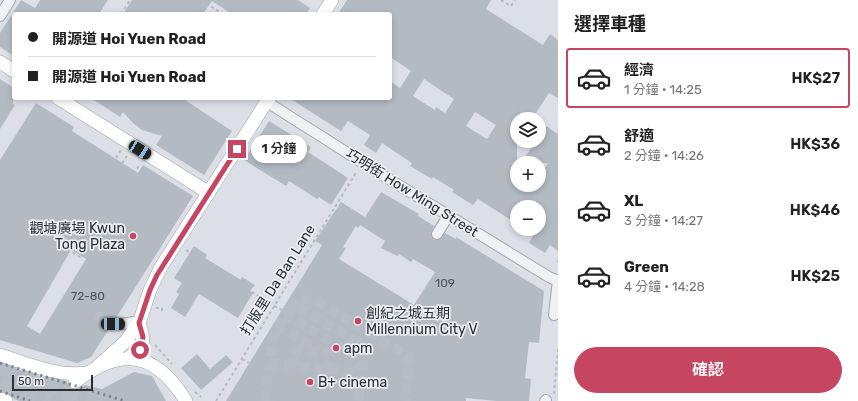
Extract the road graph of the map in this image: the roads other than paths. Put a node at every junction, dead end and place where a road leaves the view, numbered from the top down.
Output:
1 (10, 0) edge
2 (332, 0) edge
3 (324, 12) edge
4 (0, 16) edge
5 (0, 62) edge
6 (12, 69) edge
7 (61, 100) edge
8 (268, 100) edge
9 (209, 193) junction
10 (448, 216) junction
11 (437, 234) dead end
12 (558, 281) edge
13 (554, 315) dead end
14 (140, 322) junction
15 (113, 324) tunnel mouth
16 (0, 355) edge
17 (128, 358) junction
18 (92, 370) junction
19 (75, 382) tunnel mouth
20 (0, 399) edge
21 (6, 401) edge
22 (187, 401) edge

1 - 4 street
2 - 3 main road
5 - 6 main road
7 - 9 main road
8 - 9 main road
8 - 10 street, 巧明街 How Ming Street
9 - 14 main road
10 - 11 street
10 - 12 street, 巧明街 How Ming Street
12 - 13 street
14 - 15 street
14 - 17 main road
14 - 18 main road
16 - 18 main road
17 - 18 main road
17 - 22 main road
18 - 19 main road
20 - 21 main road

